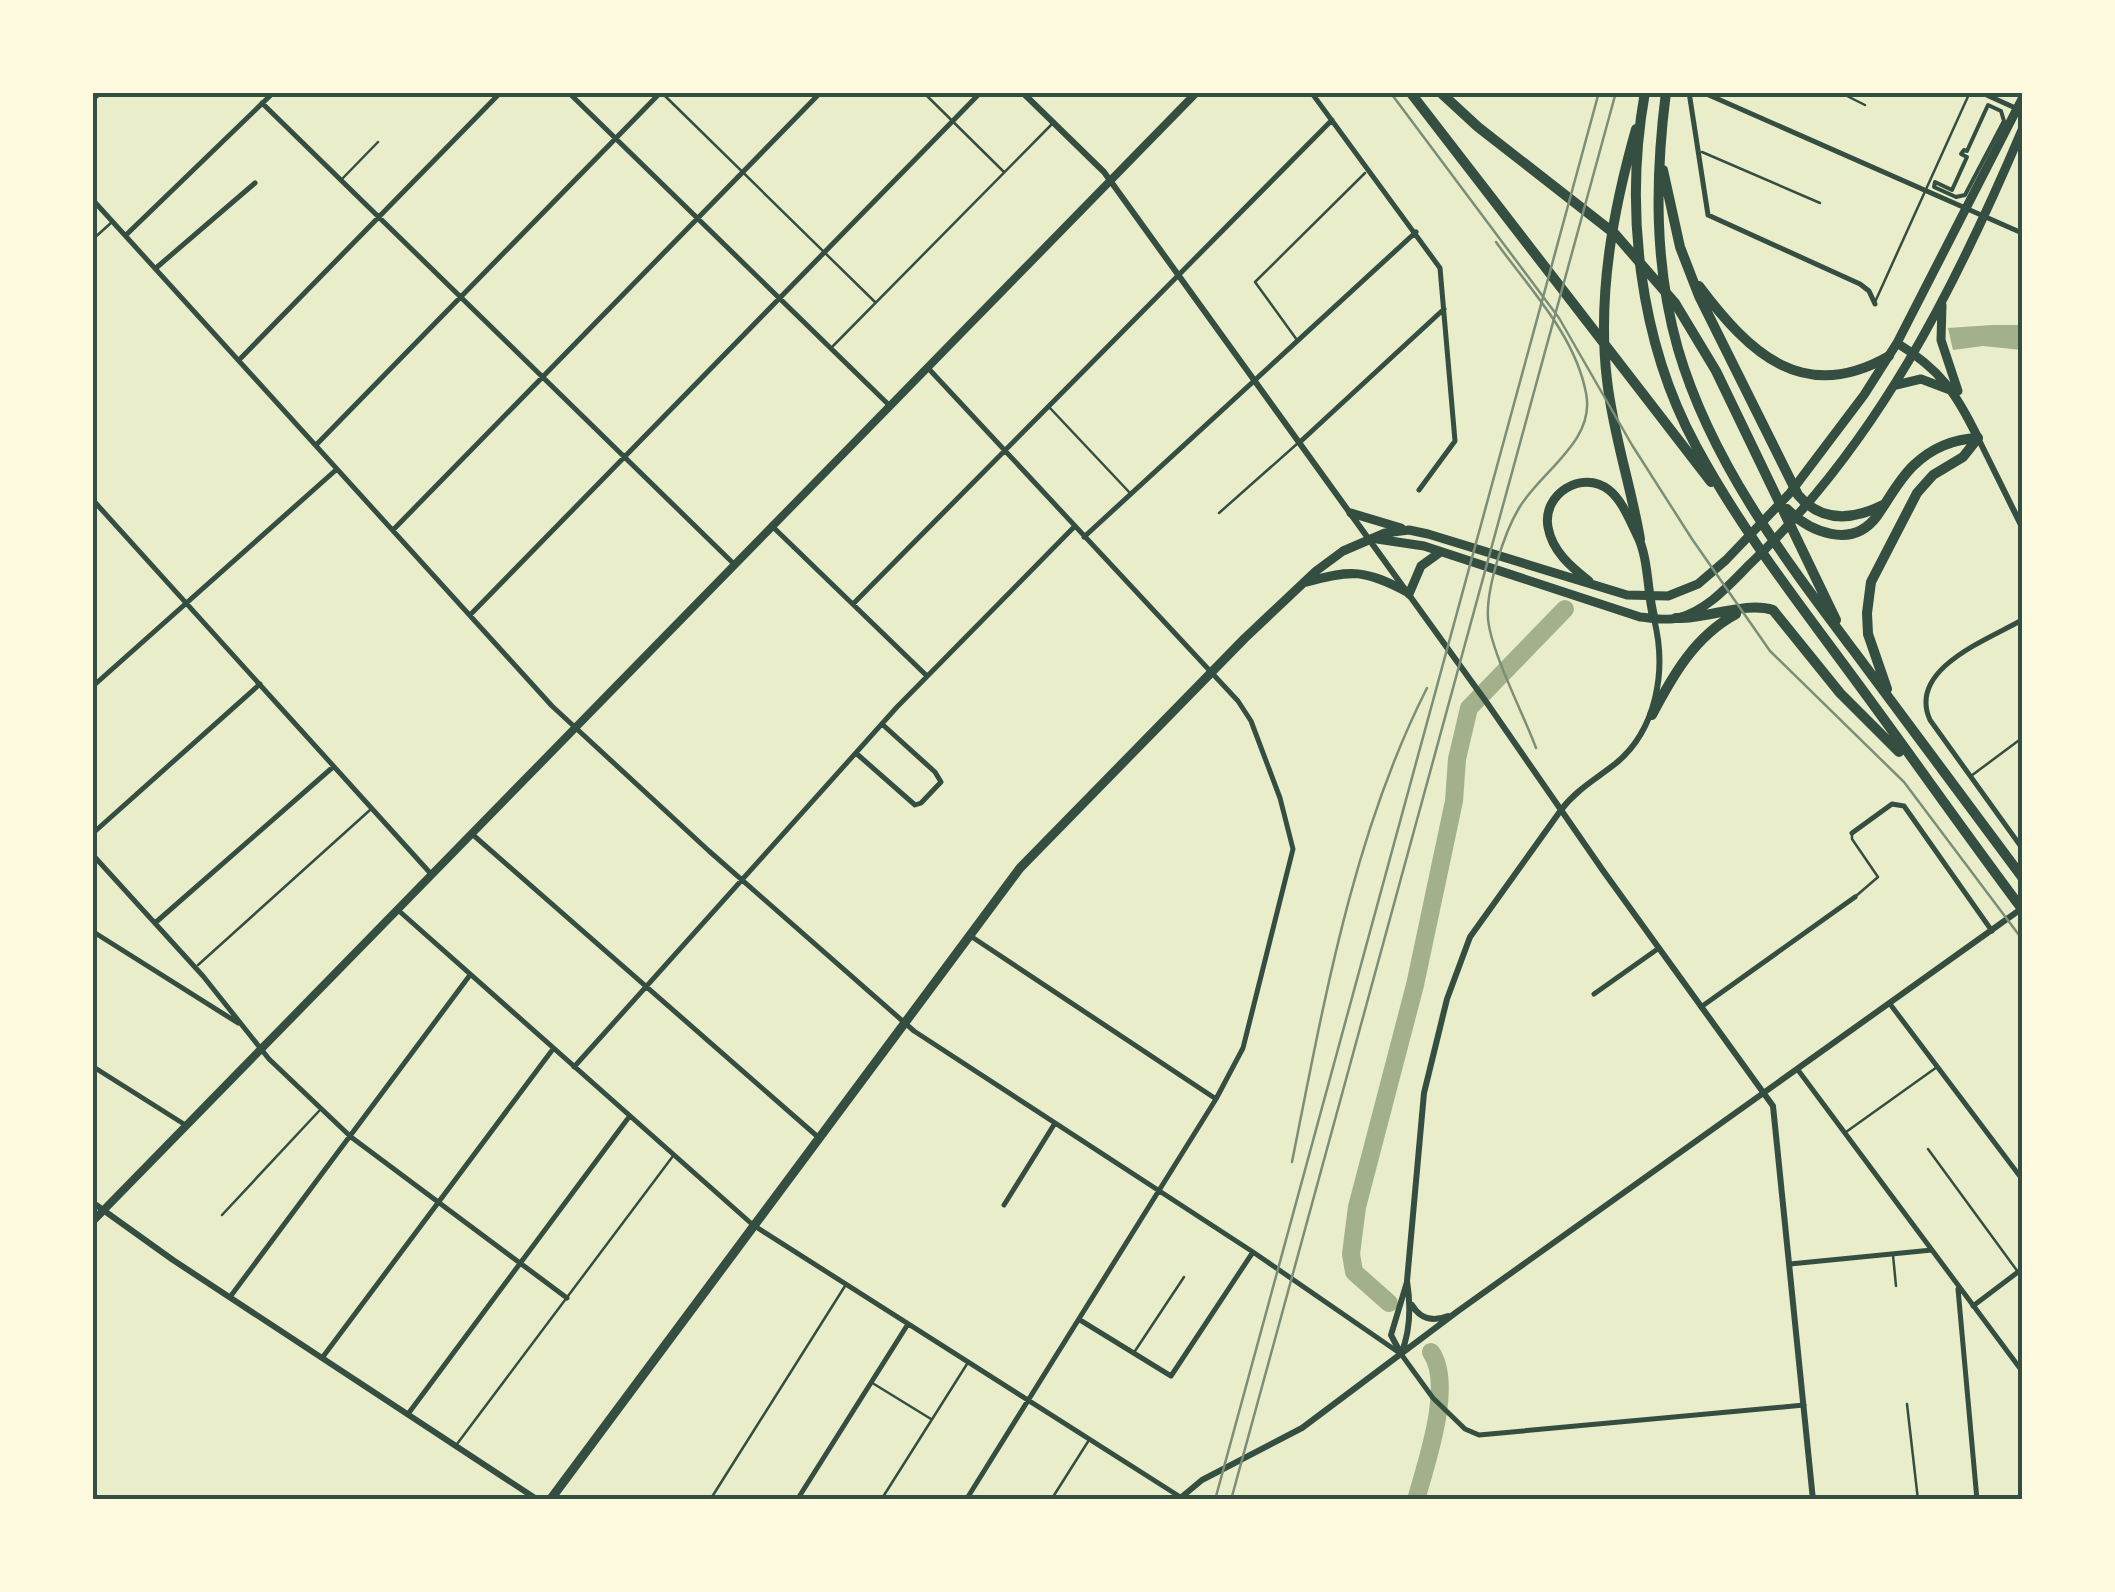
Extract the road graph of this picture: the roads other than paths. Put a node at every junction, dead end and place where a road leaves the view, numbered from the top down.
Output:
1 (101, 92) edge
2 (501, 92) edge
3 (568, 92) edge
4 (821, 92) edge
5 (923, 92) edge
6 (981, 92) edge
7 (1022, 92) edge
8 (1311, 92) edge
9 (1410, 92) edge
10 (1440, 92) edge
11 (1645, 92) edge
12 (1666, 92) edge
13 (1689, 92) edge
14 (1702, 92) edge
15 (1839, 92) edge
16 (1970, 92) edge
17 (1980, 92) edge
18 (272, 93) edge
19 (661, 93) edge
20 (1191, 95) edge
21 (92, 100) edge
22 (262, 103) junction
23 (1866, 105) dead end
24 (2021, 107) edge
25 (1642, 109) junction
26 (1332, 120) junction
27 (953, 121) junction
28 (1053, 123) junction
29 (2022, 130) edge
30 (616, 139) junction
31 (378, 142) dead end
32 (1659, 144) junction
33 (1697, 150) junction
34 (1369, 169) junction
35 (742, 172) junction
36 (1005, 173) junction
37 (341, 180) junction
38 (1111, 182) junction
39 (255, 184) dead end
40 (1927, 191) junction
41 (1950, 194) joint
42 (92, 199) edge
43 (1820, 203) dead end
44 (1965, 208) junction
45 (1984, 216) junction
46 (379, 217) junction
47 (698, 218) junction
48 (113, 222) junction
49 (1416, 232) junction
50 (2022, 233) edge
51 (126, 235) junction
52 (92, 240) edge
53 (825, 253) junction
54 (156, 268) junction
55 (1178, 274) junction
56 (1692, 275) junction
57 (460, 298) junction
58 (780, 298) junction
59 (876, 303) junction
60 (1942, 303) junction
61 (1874, 304) joint
62 (1444, 309) junction
63 (1298, 341) junction
64 (1897, 343) junction
65 (831, 348) junction
66 (1913, 352) junction
67 (1889, 356) junction
68 (238, 360) junction
69 (928, 368) junction
70 (543, 378) junction
71 (1255, 380) junction
72 (1896, 385) junction
73 (1954, 392) junction
74 (1961, 404) junction
75 (890, 406) junction
76 (1049, 406) junction
77 (1978, 438) junction
78 (1300, 442) junction
79 (316, 445) junction
80 (1005, 452) junction
81 (624, 457) junction
82 (337, 469) junction
83 (1420, 490) dead end
84 (1132, 494) junction
85 (92, 499) edge
86 (1779, 499) junction
87 (1883, 504) junction
88 (1734, 510) junction
89 (1351, 513) junction
90 (1220, 514) dead end
91 (773, 527) junction
92 (1074, 527) junction
93 (2022, 527) edge
94 (392, 530) junction
95 (1409, 530) junction
96 (1084, 537) junction
97 (1369, 539) junction
98 (1640, 539) junction
99 (1440, 553) junction
100 (735, 565) junction
101 (1304, 583) junction
102 (1595, 586) junction
103 (1408, 593) junction
104 (1649, 598) junction
105 (186, 604) junction
106 (853, 604) junction
107 (1753, 607) junction
108 (470, 614) junction
109 (1654, 618) junction
110 (1676, 618) junction
111 (2022, 620) edge
112 (1845, 639) junction
113 (1212, 675) junction
114 (927, 676) junction
115 (260, 684) junction
116 (92, 687) edge
117 (1894, 706) junction
118 (1652, 715) junction
119 (882, 724) junction
120 (574, 729) junction
121 (2022, 738) edge
122 (856, 754) junction
123 (333, 766) junction
124 (1971, 776) junction
125 (1923, 777) junction
126 (372, 809) junction
127 (1561, 810) junction
128 (1852, 833) joint
129 (92, 834) edge
130 (472, 834) junction
131 (2022, 848) edge
132 (92, 854) edge
133 (432, 875) junction
134 (2022, 877) edge
135 (742, 880) junction
136 (1854, 897) joint
137 (2022, 909) edge
138 (398, 910) junction
139 (155, 924) junction
140 (92, 931) edge
141 (1992, 931) junction
142 (969, 935) junction
143 (1658, 948) junction
144 (195, 968) junction
145 (470, 975) junction
146 (646, 986) junction
147 (1594, 994) dead end
148 (1890, 1004) junction
149 (1701, 1007) junction
150 (904, 1023) junction
151 (244, 1028) junction
152 (263, 1048) junction
153 (553, 1049) junction
154 (92, 1066) edge
155 (1938, 1066) junction
156 (574, 1067) junction
157 (1798, 1070) junction
158 (1764, 1094) junction
159 (1216, 1099) junction
160 (320, 1110) junction
161 (629, 1116) junction
162 (1055, 1123) junction
163 (187, 1126) junction
164 (1844, 1133) junction
165 (818, 1137) junction
166 (351, 1138) junction
167 (1928, 1148) dead end
168 (674, 1156) junction
169 (2022, 1179) edge
170 (1159, 1192) junction
171 (92, 1202) edge
172 (438, 1202) junction
173 (1004, 1204) dead end
174 (104, 1211) junction
175 (222, 1215) dead end
176 (92, 1222) edge
177 (754, 1225) junction
178 (1932, 1250) junction
179 (1253, 1252) junction
180 (1893, 1254) junction
181 (520, 1263) junction
182 (1790, 1264) junction
183 (2020, 1271) edge
184 (1184, 1277) dead end
185 (1407, 1281) junction
186 (846, 1285) junction
187 (1896, 1286) dead end
188 (1958, 1286) junction
189 (230, 1297) junction
190 (567, 1298) junction
191 (1410, 1302) junction
192 (1974, 1306) junction
193 (1458, 1311) junction
194 (1080, 1320) junction
195 (908, 1324) junction
196 (1133, 1354) junction
197 (1401, 1354) junction
198 (322, 1358) junction
199 (968, 1362) junction
200 (2022, 1371) edge
201 (872, 1382) junction
202 (1028, 1400) junction
203 (1804, 1404) junction
204 (1907, 1404) dead end
205 (408, 1414) junction
206 (932, 1420) junction
207 (1090, 1439) junction
208 (456, 1446) junction
209 (1181, 1499) edge
210 (538, 1500) edge
211 (550, 1500) edge
212 (710, 1500) edge
213 (797, 1500) edge
214 (881, 1500) edge
215 (966, 1500) edge
216 (1051, 1500) edge
217 (1813, 1500) edge
218 (1918, 1500) edge
219 (1977, 1500) edge

1 - 21 street
2 - 46 street
3 - 30 street
4 - 35 street
5 - 27 lane
6 - 27 street
7 - 28 street
8 - 26 street
9 - 88 highway
10 - 86 highway
11 - 25 highway
12 - 32 highway
13 - 33 street
14 - 40 street
15 - 23 lane
16 - 40 lane
17 - 24 street
18 - 22 street
19 - 30 street
19 - 35 lane
20 - 38 main road
22 - 37 street
22 - 51 street
24 - 44 main road
25 - 88 highway
25 - 98 highway
26 - 34 street
26 - 55 street
27 - 36 lane
27 - 53 street
28 - 36 lane
28 - 38 street
29 - 45 main road
30 - 47 street
30 - 57 street
31 - 37 lane
32 - 56 highway
32 - 112 highway
33 - 43 lane
33 - 61 street
34 - 49 street
34 - 63 lane
35 - 47 street
35 - 53 lane
36 - 59 lane
37 - 46 street
38 - 55 street
38 - 69 main road
39 - 54 street
40 - 44 street
40 - 61 lane
41 - 41 street
42 - 48 street
44 - 45 street
44 - 64 main road
45 - 50 street
45 - 60 main road
46 - 57 street
46 - 68 street
47 - 58 street
47 - 70 street
48 - 51 street
48 - 52 lane
49 - 62 street
49 - 63 street
51 - 54 street
53 - 58 street
53 - 59 lane
54 - 68 street
55 - 71 street
55 - 76 street
56 - 67 highway
56 - 87 highway
57 - 70 street
57 - 79 street
58 - 65 street
58 - 81 street
59 - 65 lane
60 - 66 main road
60 - 74 main road
62 - 78 street
62 - 83 street
63 - 71 street
64 - 66 main road
64 - 67 main road
65 - 75 street
66 - 72 main road
66 - 73 main road
67 - 104 main road
68 - 79 street
69 - 75 main road
69 - 80 street
70 - 81 street
70 - 94 street
71 - 78 street
71 - 84 street
72 - 73 main road
72 - 110 main road
73 - 74 main road
74 - 77 main road
75 - 91 main road
76 - 80 street
76 - 84 lane
77 - 87 highway
77 - 93 street
77 - 117 highway
78 - 89 street
78 - 90 lane
79 - 82 street
80 - 92 street
80 - 106 street
81 - 100 street
81 - 108 street
82 - 94 street
82 - 105 street
84 - 96 street
85 - 105 street
86 - 87 highway
86 - 112 highway
88 - 125 highway
89 - 95 main road
89 - 97 street
91 - 100 main road
91 - 106 street
92 - 96 street
92 - 114 street
94 - 108 street
95 - 97 main road
95 - 102 main road
96 - 113 street
97 - 99 main road
97 - 101 main road
97 - 103 street
98 - 102 main road
98 - 104 main road
99 - 103 main road
99 - 109 main road
100 - 120 main road
101 - 103 main road
101 - 113 main road
102 - 104 main road
103 - 127 street
104 - 109 main road
105 - 115 street
105 - 116 street
106 - 114 street
107 - 110 highway
107 - 118 highway
107 - 125 highway
108 - 120 street
109 - 110 main road
109 - 118 street
111 - 124 street
112 - 117 highway
113 - 142 main road
113 - 159 street
114 - 119 street
115 - 123 street
115 - 129 street
117 - 134 highway
118 - 127 street
119 - 122 street
119 - 122 street
120 - 130 main road
120 - 135 street
121 - 124 lane
122 - 135 street
123 - 126 street
123 - 139 street
124 - 131 street
125 - 137 highway
126 - 133 street
126 - 144 lane
127 - 143 street
127 - 185 street
128 - 136 lane
128 - 141 street
130 - 133 main road
130 - 146 street
132 - 139 street
133 - 138 main road
135 - 146 street
135 - 150 street
136 - 149 street
137 - 141 street
138 - 145 street
138 - 152 main road
139 - 144 street
140 - 151 street
141 - 148 street
142 - 150 main road
142 - 159 street
143 - 147 street
143 - 149 street
144 - 151 street
145 - 153 street
145 - 166 street
146 - 156 street
146 - 165 street
148 - 155 street
148 - 157 street
149 - 158 street
150 - 162 street
150 - 165 main road
151 - 152 street
152 - 160 street
152 - 163 main road
153 - 156 street
153 - 172 street
154 - 163 street
155 - 164 lane
155 - 169 street
156 - 161 street
157 - 158 street
157 - 164 street
158 - 182 street
158 - 193 street
159 - 170 street
160 - 166 street
160 - 175 lane
161 - 168 street
161 - 181 street
162 - 170 street
162 - 173 street
163 - 174 main road
164 - 178 street
165 - 177 main road
166 - 172 street
166 - 189 street
167 - 183 lane
168 - 177 street
168 - 190 lane
170 - 179 street
170 - 194 street
171 - 174 street
172 - 181 street
172 - 198 street
174 - 176 main road
174 - 189 street
177 - 186 street
177 - 211 main road
178 - 180 street
178 - 188 street
179 - 196 street
179 - 197 street
180 - 182 street
180 - 187 lane
181 - 190 street
181 - 205 street
182 - 203 street
183 - 192 street
184 - 196 lane
185 - 191 street
185 - 197 street
186 - 195 street
186 - 212 lane
188 - 192 street
188 - 219 street
189 - 198 street
190 - 208 lane
191 - 193 street
191 - 197 street
192 - 200 street
193 - 197 street
194 - 196 street
194 - 202 street
195 - 199 street
195 - 201 street
197 - 203 street
197 - 209 street
198 - 205 street
199 - 202 street
199 - 206 lane
201 - 206 lane
201 - 213 street
202 - 207 street
202 - 215 street
203 - 217 street
204 - 218 lane
205 - 208 street
206 - 214 lane
207 - 209 street
207 - 216 lane
208 - 210 street

